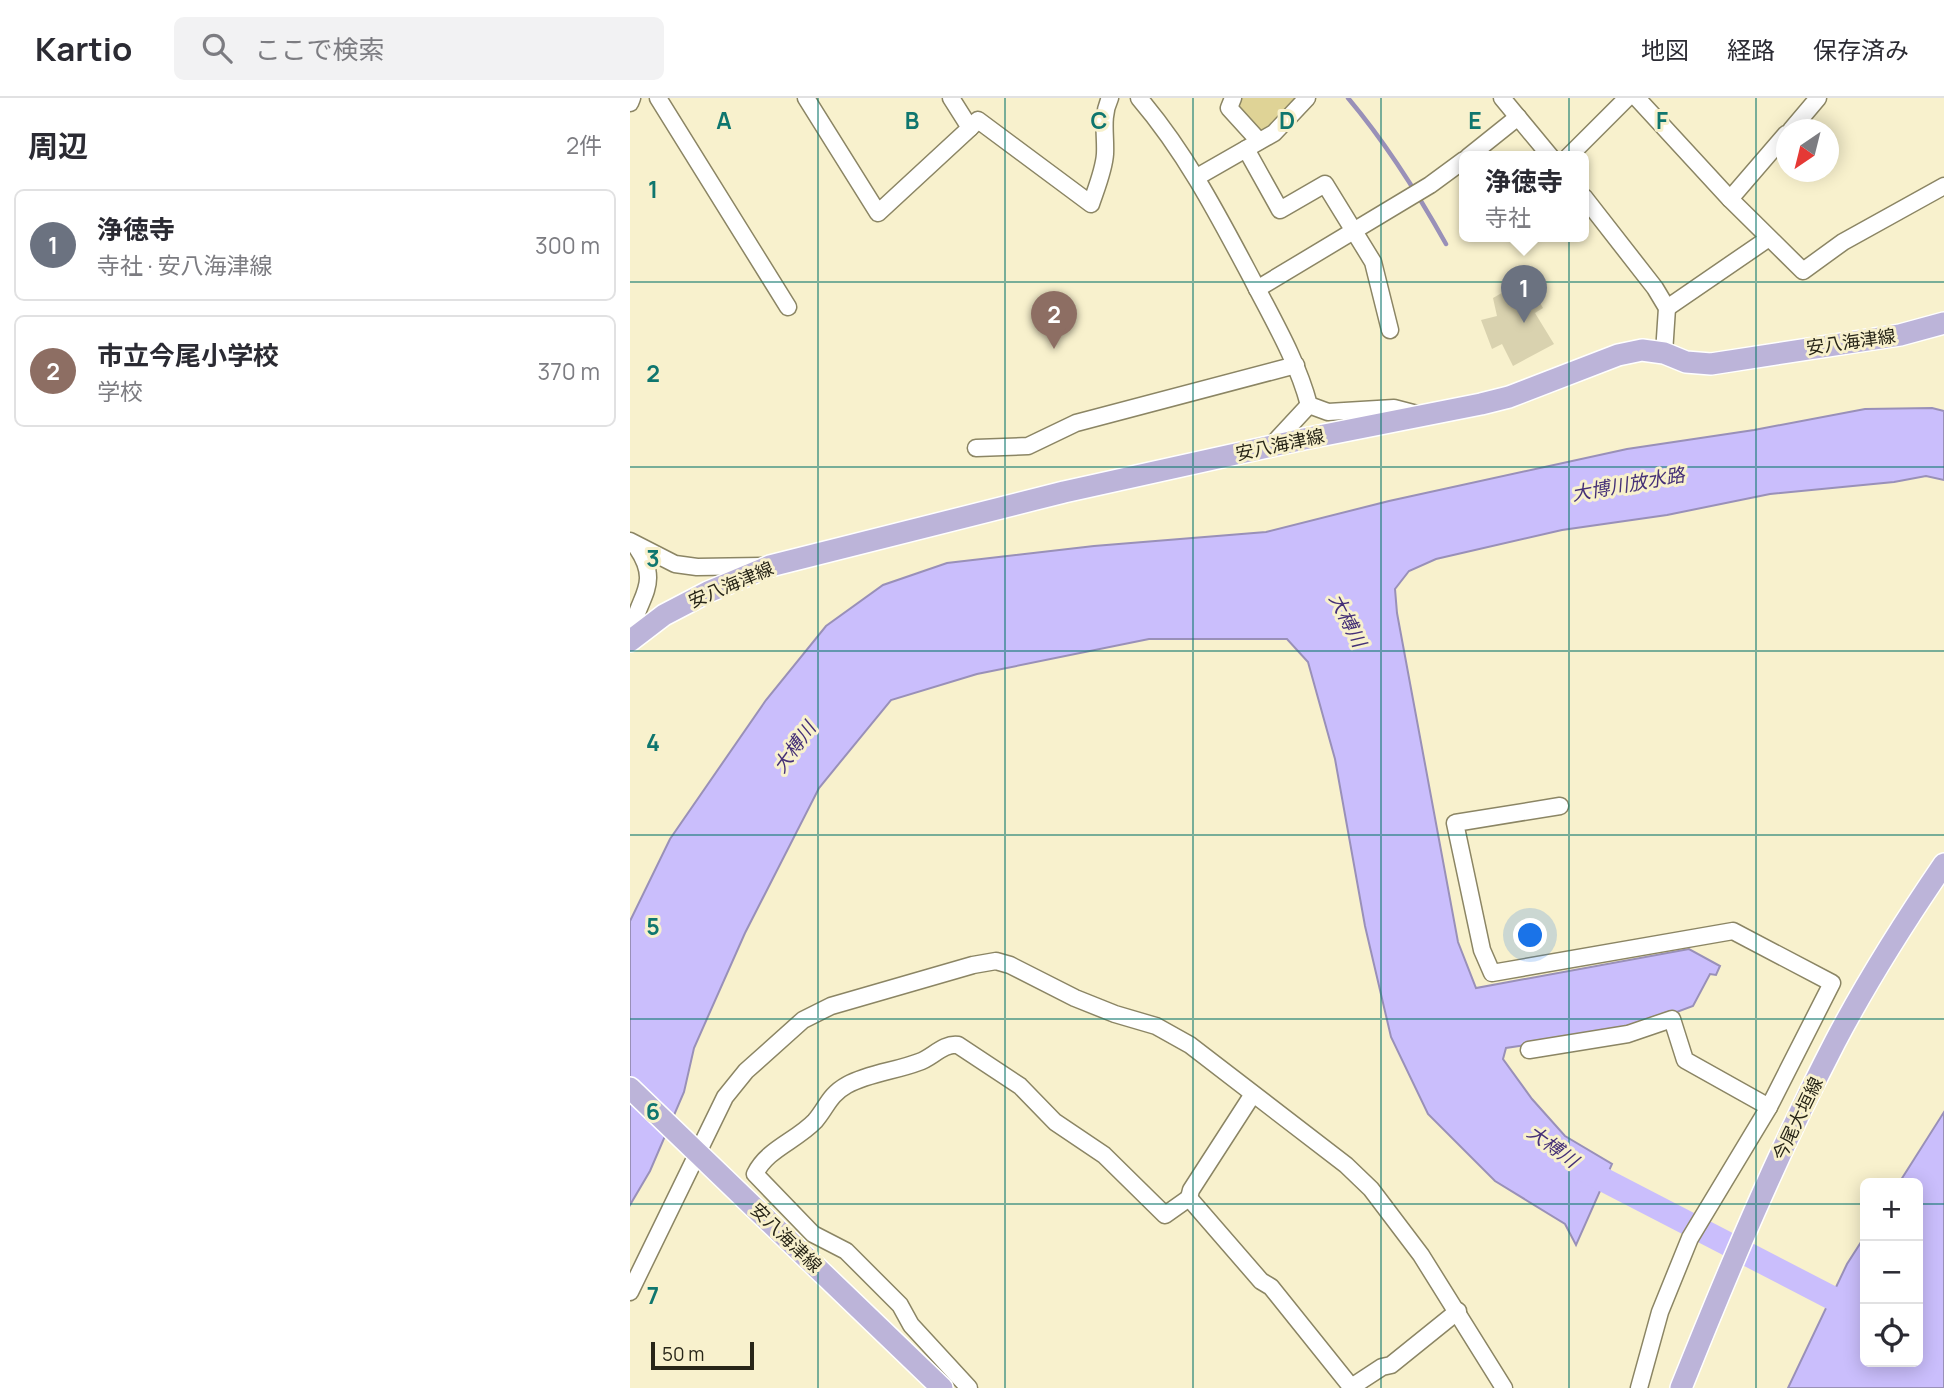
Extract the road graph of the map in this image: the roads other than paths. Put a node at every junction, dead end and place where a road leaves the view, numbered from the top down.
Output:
1 (632, 98) edge
2 (659, 98) edge
3 (806, 98) edge
4 (951, 98) edge
5 (1110, 98) edge
6 (1139, 98) edge
7 (1233, 98) edge
8 (1307, 98) edge
9 (1503, 98) edge
10 (1628, 98) edge
11 (1637, 98) edge
12 (1818, 98) edge
13 (630, 103) edge
14 (1518, 117) junction
15 (1800, 119) edge
16 (970, 128) junction
17 (1253, 145) junction
18 (1776, 147) edge
19 (1475, 151) edge
20 (1546, 151) edge
21 (1574, 151) edge
22 (1459, 163) edge
23 (1197, 177) junction
24 (1944, 186) edge
25 (1730, 199) junction
26 (1589, 203) edge
27 (1354, 230) junction
28 (1769, 238) junction
29 (1257, 289) junction
30 (788, 307) dead end
31 (1667, 308) junction
32 (1944, 323) edge
33 (1390, 330) dead end
34 (1664, 353) junction
35 (1296, 365) junction
36 (1309, 405) junction
37 (1423, 416) junction
38 (1270, 447) junction
39 (976, 448) dead end
40 (632, 542) edge
41 (770, 566) junction
42 (631, 640) edge
43 (1560, 806) dead end
44 (1944, 864) edge
45 (1529, 1050) dead end
46 (630, 1088) edge
47 (1253, 1094) junction
48 (1769, 1107) junction
49 (690, 1145) junction
50 (1189, 1198) junction
51 (630, 1292) edge
52 (1458, 1311) junction
53 (942, 1388) edge
54 (969, 1388) edge
55 (1351, 1388) edge
56 (1504, 1388) edge
57 (1639, 1388) edge
58 (1681, 1388) edge

1 - 13 street
2 - 30 street
3 - 16 street
4 - 16 street
5 - 16 street
6 - 23 street
7 - 17 street
8 - 17 street
9 - 14 street
10 - 21 street
11 - 25 street
12 - 15 street
14 - 19 street
14 - 20 street
17 - 23 street
17 - 27 street
18 - 25 street
22 - 27 street
23 - 29 street
24 - 28 street
25 - 28 street
26 - 31 street
27 - 29 street
27 - 33 street
28 - 31 street
29 - 35 street
31 - 34 street
32 - 34 main road, 安八海津線
34 - 37 main road, 安八海津線
35 - 36 street
35 - 39 street
36 - 37 street
36 - 38 street
37 - 38 main road, 安八海津線
38 - 41 main road, 安八海津線
40 - 41 street
40 - 42 street
41 - 42 main road, 安八海津線
43 - 48 street
44 - 58 main road, 今尾大垣線
45 - 48 street
46 - 49 main road, 安八海津線
47 - 49 street
47 - 50 street
47 - 52 street
48 - 57 street
49 - 51 street
49 - 53 main road, 安八海津線
50 - 54 street
50 - 55 street
52 - 55 street
52 - 56 street

